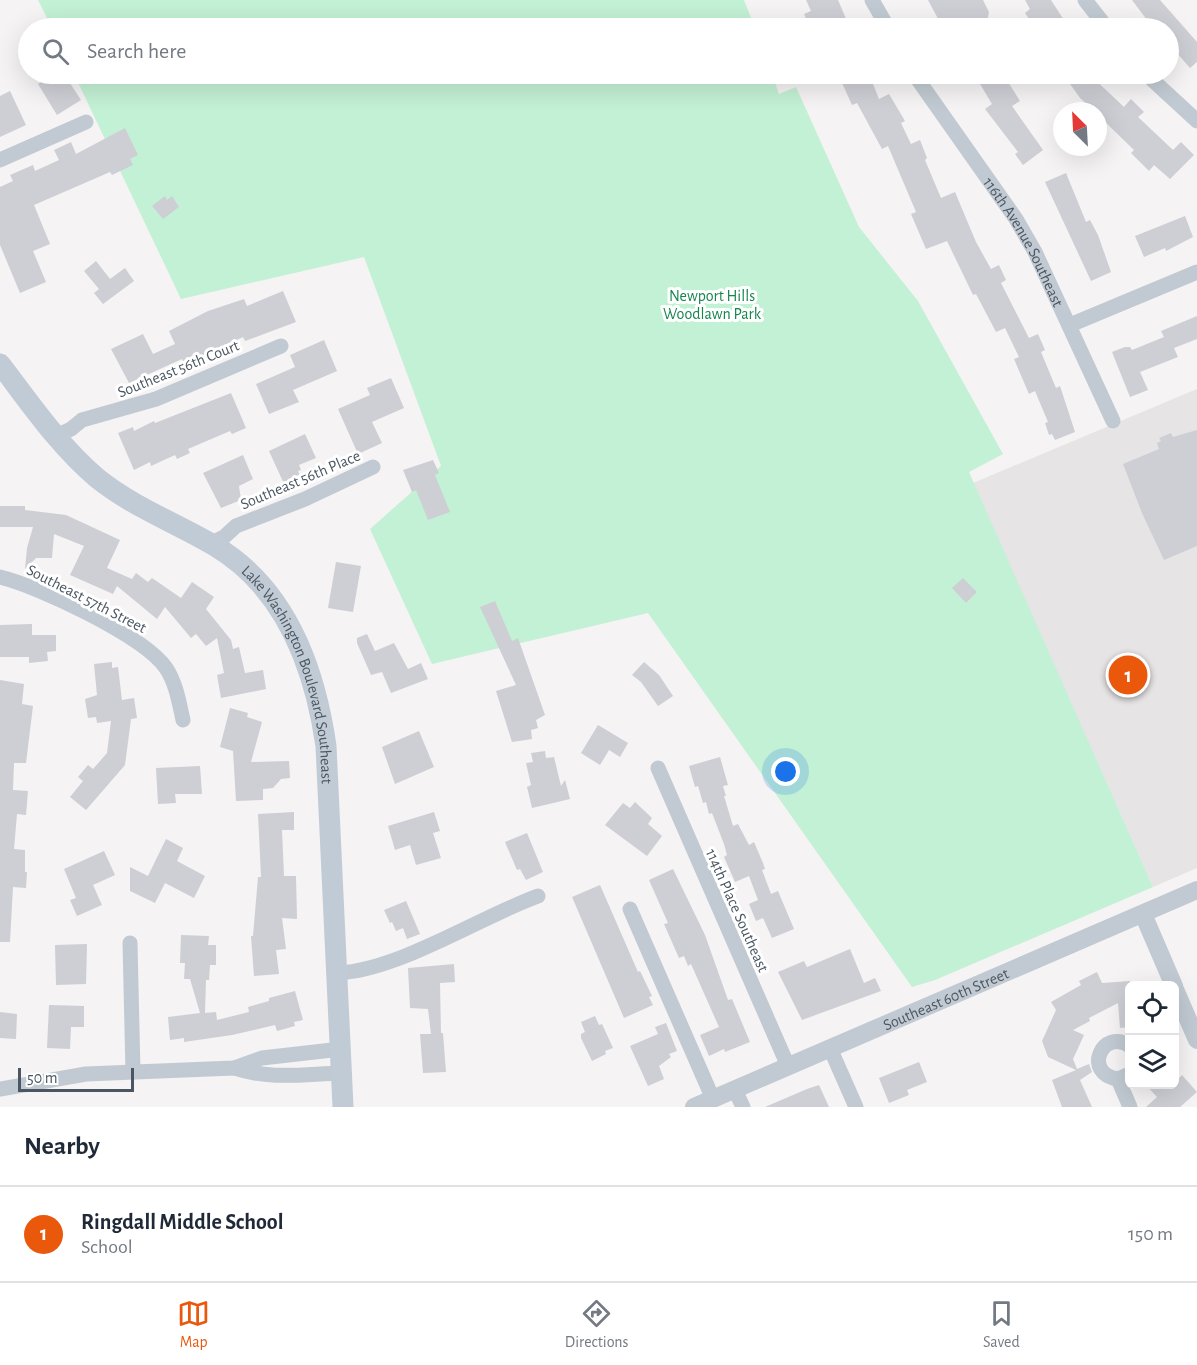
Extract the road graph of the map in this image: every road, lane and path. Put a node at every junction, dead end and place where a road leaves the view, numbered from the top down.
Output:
1 (872, 0) edge
2 (1085, 0) edge
3 (882, 18) edge
4 (1099, 18) edge
5 (921, 84) edge
6 (1157, 84) edge
7 (1197, 121) edge
8 (86, 122) dead end
9 (0, 160) edge
10 (1197, 272) edge
11 (1070, 325) junction
12 (281, 346) dead end
13 (0, 364) edge
14 (1113, 421) dead end
15 (56, 436) junction
16 (373, 467) dead end
17 (210, 544) junction
18 (0, 577) edge
19 (183, 720) dead end
20 (658, 768) dead end
21 (1197, 890) edge
22 (538, 896) dead end
23 (630, 909) dead end
24 (1143, 914) junction
25 (130, 943) dead end
26 (338, 973) junction
27 (1172, 981) edge
28 (1179, 998) edge
29 (1197, 1040) edge
30 (1125, 1045) edge
31 (830, 1048) junction
32 (341, 1049) junction
33 (788, 1066) junction
34 (234, 1068) junction
35 (133, 1072) junction
36 (341, 1073) junction
37 (1124, 1077) edge
38 (0, 1089) edge
39 (735, 1090) junction
40 (713, 1099) junction
41 (343, 1107) edge
42 (694, 1107) edge
43 (742, 1107) edge
44 (856, 1107) edge
45 (1130, 1107) edge

1 - 3 street
2 - 4 street
5 - 11 street, 116th Avenue Southeast
6 - 7 street
8 - 9 street
10 - 11 street
11 - 14 street, 116th Avenue Southeast
12 - 15 street, Southeast 56th Court
13 - 15 main road, Lake Washington Boulevard Southeast
15 - 17 main road, Lake Washington Boulevard Southeast
16 - 17 street, Southeast 56th Place
17 - 26 main road, Lake Washington Boulevard Southeast
18 - 19 street, Southeast 57th Street
20 - 33 street, 114th Place Southeast
21 - 24 street, Southeast 60th Street
22 - 26 street
23 - 40 street
24 - 27 street
24 - 31 street, Southeast 60th Street
25 - 35 street
26 - 32 main road, Lake Washington Boulevard Southeast
28 - 29 street
30 - 37 street
31 - 33 street, Southeast 60th Street
31 - 44 street
32 - 34 street
32 - 36 main road, Lake Washington Boulevard Southeast
33 - 39 street, Southeast 60th Street
34 - 35 street
34 - 36 street
35 - 38 street
36 - 41 main road, Lake Washington Boulevard Southeast
37 - 45 street
39 - 40 street, Southeast 60th Street
39 - 43 street
40 - 42 street, Southeast 60th Street

